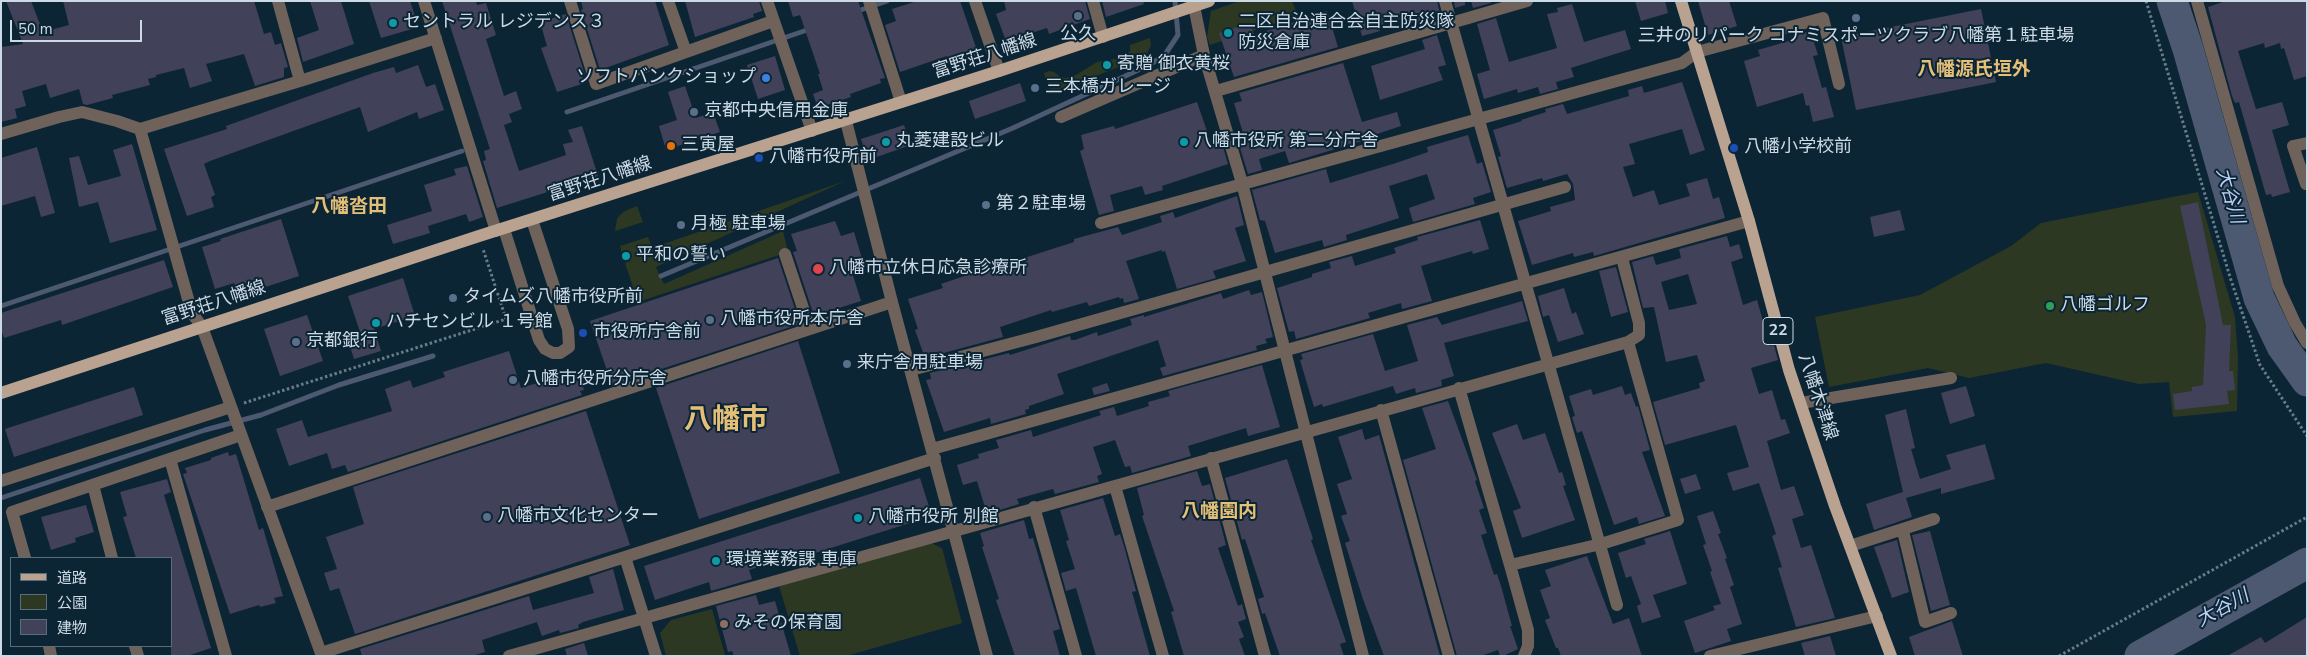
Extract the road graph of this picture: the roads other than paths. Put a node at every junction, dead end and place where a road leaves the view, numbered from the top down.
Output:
1 (278, 1) edge
2 (424, 1) edge
3 (570, 1) edge
4 (668, 1) edge
5 (768, 1) edge
6 (975, 1) edge
7 (1093, 1) edge
8 (1208, 1) edge
9 (1445, 1) edge
10 (1527, 1) edge
11 (1681, 1) edge
12 (2196, 1) edge
13 (1194, 6) junction
14 (871, 7) edge
15 (1451, 23) junction
16 (774, 24) junction
17 (1103, 37) junction
18 (436, 38) junction
19 (686, 52) junction
20 (1697, 52) junction
21 (1204, 55) junction
22 (999, 71) junction
23 (300, 81) junction
24 (1839, 84) dead end
25 (1216, 91) junction
26 (902, 102) junction
27 (1061, 117) dead end
28 (1478, 119) junction
29 (846, 121) junction
30 (140, 129) junction
31 (812, 131) junction
32 (1, 134) edge
33 (2307, 143) edge
34 (1242, 183) junction
35 (2306, 184) edge
36 (1564, 187) dead end
37 (1504, 204) junction
38 (532, 220) junction
39 (1749, 221) junction
40 (1101, 223) dead end
41 (500, 230) junction
42 (785, 254) dead end
43 (1622, 258) junction
44 (1264, 272) junction
45 (1526, 283) junction
46 (892, 302) junction
47 (202, 327) junction
48 (810, 329) junction
49 (1628, 342) junction
50 (2307, 342) edge
51 (1285, 351) junction
52 (1550, 364) junction
53 (911, 370) junction
54 (1951, 378) dead end
55 (1459, 388) junction
56 (1, 393) edge
57 (1800, 403) junction
58 (232, 410) junction
59 (1381, 410) junction
60 (1306, 431) junction
61 (240, 432) junction
62 (934, 454) junction
63 (1212, 458) junction
64 (170, 459) junction
65 (1, 481) edge
66 (93, 485) junction
67 (1115, 486) junction
68 (268, 507) junction
69 (1034, 507) junction
70 (7, 514) edge
71 (1934, 519) dead end
72 (954, 530) junction
73 (1903, 530) junction
74 (1601, 544) junction
75 (1850, 546) junction
76 (25, 557) edge
77 (112, 557) edge
78 (625, 557) junction
79 (1510, 565) junction
80 (1617, 605) dead end
81 (1951, 613) dead end
82 (1877, 616) junction
83 (645, 617) junction
84 (1526, 651) edge
85 (321, 654) edge
86 (226, 656) edge
87 (508, 656) edge
88 (656, 656) edge
89 (988, 656) edge
90 (1076, 656) edge
91 (1163, 656) edge
92 (1265, 656) edge
93 (1363, 656) edge
94 (1449, 656) edge
95 (1538, 656) edge
96 (1710, 656) edge
97 (1891, 656) edge

1 - 23 street
2 - 18 street
3 - 19 street
4 - 19 street
5 - 16 street
6 - 22 street
7 - 17 street
8 - 13 main road, 富野荘八幡線
9 - 15 street
10 - 15 street
11 - 20 main road, 八幡木津線 / 22
12 - 50 street
13 - 17 main road, 富野荘八幡線
13 - 21 street
14 - 26 street
15 - 25 street
15 - 28 street
16 - 19 street
16 - 31 street
17 - 22 main road, 富野荘八幡線
18 - 23 street
18 - 41 street
20 - 24 street
20 - 28 street
20 - 39 main road, 八幡木津線 / 22
21 - 25 street
21 - 27 street
22 - 26 main road, 富野荘八幡線
23 - 30 street
25 - 34 street
26 - 29 main road, 富野荘八幡線
28 - 34 street
28 - 37 street
29 - 31 main road, 富野荘八幡線
29 - 46 street
30 - 32 street
30 - 47 street
31 - 38 main road, 富野荘八幡線
33 - 35 street
34 - 40 street
34 - 44 street
36 - 37 street
37 - 44 street
37 - 45 street
38 - 41 main road, 富野荘八幡線
38 - 41 street
39 - 43 street
39 - 57 main road, 八幡木津線 / 22
41 - 47 main road, 富野荘八幡線
42 - 48 street
43 - 45 street
43 - 49 street
44 - 51 street
44 - 53 street
45 - 51 street
45 - 52 street
46 - 48 street
46 - 53 street
47 - 56 main road, 富野荘八幡線
47 - 58 street
48 - 68 street
49 - 52 street
49 - 74 street
51 - 60 street
51 - 62 street
52 - 55 street
52 - 74 street
53 - 62 street
54 - 57 street
55 - 59 street
55 - 79 street
57 - 75 main road, 八幡木津線 / 22
58 - 61 street
58 - 65 street
59 - 60 street
59 - 94 street
60 - 63 street
60 - 93 street
61 - 64 street
61 - 68 street
62 - 72 street
62 - 78 street
63 - 67 street
63 - 92 street
64 - 66 street
64 - 86 street
66 - 70 street
66 - 77 street
67 - 69 street
67 - 91 street
68 - 85 street
69 - 72 street
69 - 90 street
70 - 76 street
71 - 73 street
72 - 83 street
72 - 89 street
73 - 75 street
73 - 81 street
74 - 79 street
74 - 80 street
75 - 82 main road, 八幡木津線 / 22
78 - 83 street
78 - 85 street
79 - 84 street
82 - 96 street
82 - 97 main road, 八幡木津線 / 22
83 - 87 street
83 - 88 street
84 - 95 street

